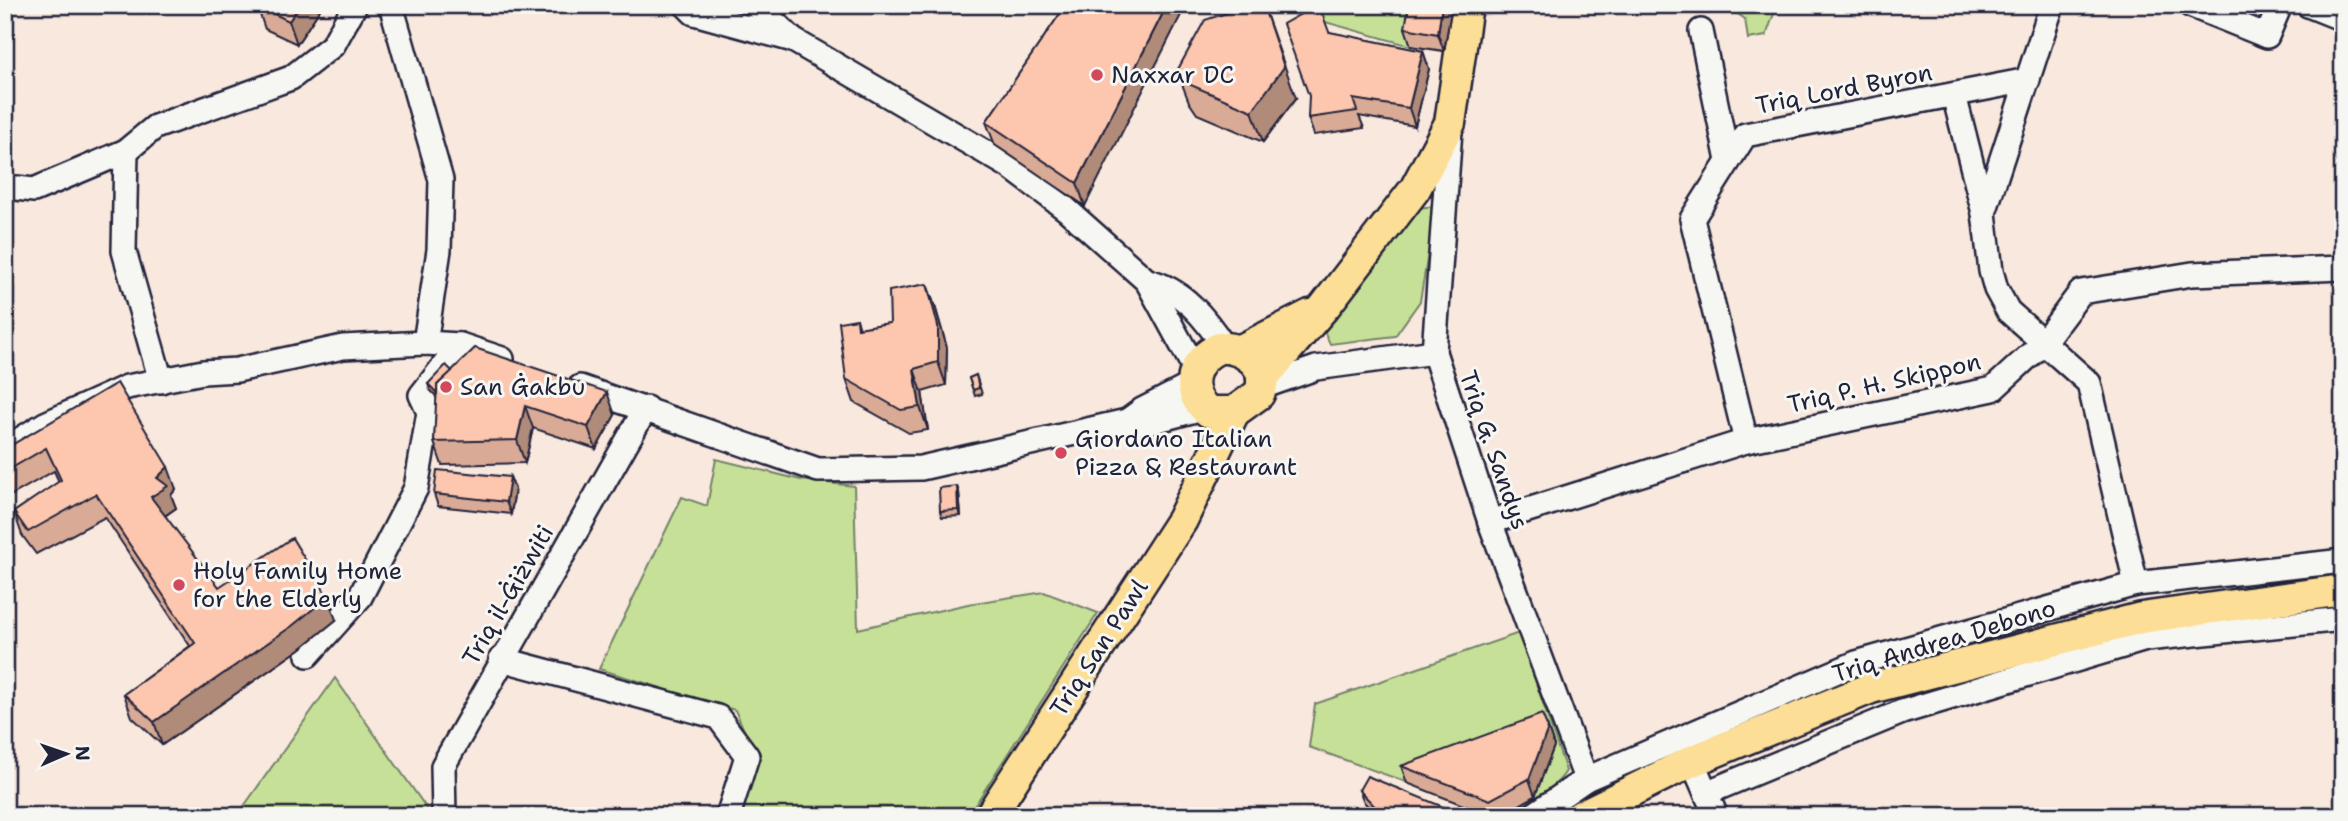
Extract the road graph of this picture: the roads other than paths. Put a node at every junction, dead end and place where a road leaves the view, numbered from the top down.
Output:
1 (355, 5) edge
2 (391, 5) edge
3 (686, 5) edge
4 (756, 5) edge
5 (1467, 5) edge
6 (2052, 5) edge
7 (2190, 5) edge
8 (2280, 5) edge
9 (2308, 5) edge
10 (2343, 19) edge
11 (1700, 31) dead end
12 (793, 40) junction
13 (2028, 80) junction
14 (1954, 95) junction
15 (1450, 123) junction
16 (125, 151) junction
17 (1728, 161) junction
18 (16, 188) dead end
19 (1984, 213) junction
20 (2343, 268) edge
21 (1147, 281) junction
22 (1325, 306) junction
23 (425, 343) junction
24 (2042, 344) junction
25 (460, 345) junction
26 (1233, 349) junction
27 (1434, 352) junction
28 (524, 368) edge
29 (161, 381) junction
30 (563, 381) edge
31 (1262, 383) junction
32 (1207, 397) junction
33 (646, 408) junction
34 (1746, 440) junction
35 (5, 449) edge
36 (1490, 522) junction
37 (2343, 561) edge
38 (2136, 584) junction
39 (2343, 590) edge
40 (2343, 619) edge
41 (308, 655) dead end
42 (501, 659) junction
43 (1692, 761) junction
44 (1586, 779) junction
45 (1706, 793) junction
46 (444, 816) edge
47 (728, 816) edge
48 (990, 816) edge
49 (1532, 816) edge
50 (1581, 816) edge
51 (1716, 816) edge

1 - 16 street
2 - 23 street
3 - 12 street
4 - 12 street
5 - 15 main road, Triq San Pawl
6 - 13 street
7 - 8 street
9 - 10 street
11 - 17 street
12 - 21 street
13 - 14 street, Triq Lord Byron
13 - 19 street
14 - 17 street, Triq Lord Byron
14 - 19 street
15 - 22 main road, Triq San Pawl
15 - 27 street, Triq G. Sandys
16 - 18 street
16 - 29 street
17 - 34 street, Triq Lord Byron
19 - 24 street
20 - 24 street, Triq P. H. Skippon
21 - 26 street
21 - 32 street
22 - 26 main road, Triq San Pawl
22 - 31 main road, Triq San Pawl
23 - 25 street
23 - 29 street
24 - 34 street, Triq P. H. Skippon
24 - 38 street
25 - 28 street
25 - 41 street
26 - 31 main road
26 - 32 main road, Triq San Pawl
27 - 31 street
27 - 36 street, Triq G. Sandys
29 - 35 street
30 - 33 street
31 - 32 main road, Triq San Pawl
32 - 33 street
32 - 48 main road, Triq San Pawl
33 - 42 street, Triq il-Ġiżwiti
34 - 36 street, Triq P. H. Skippon
36 - 44 street, Triq G. Sandys
37 - 38 street, Triq Andrea Debono
38 - 44 street, Triq Andrea Debono
39 - 43 main road, Triq Andrea Debono
40 - 45 street
42 - 46 street, Triq il-Ġiżwiti
42 - 47 street
43 - 45 street
43 - 50 main road, Triq Andrea Debono
44 - 49 street, Triq Andrea Debono
45 - 51 street

